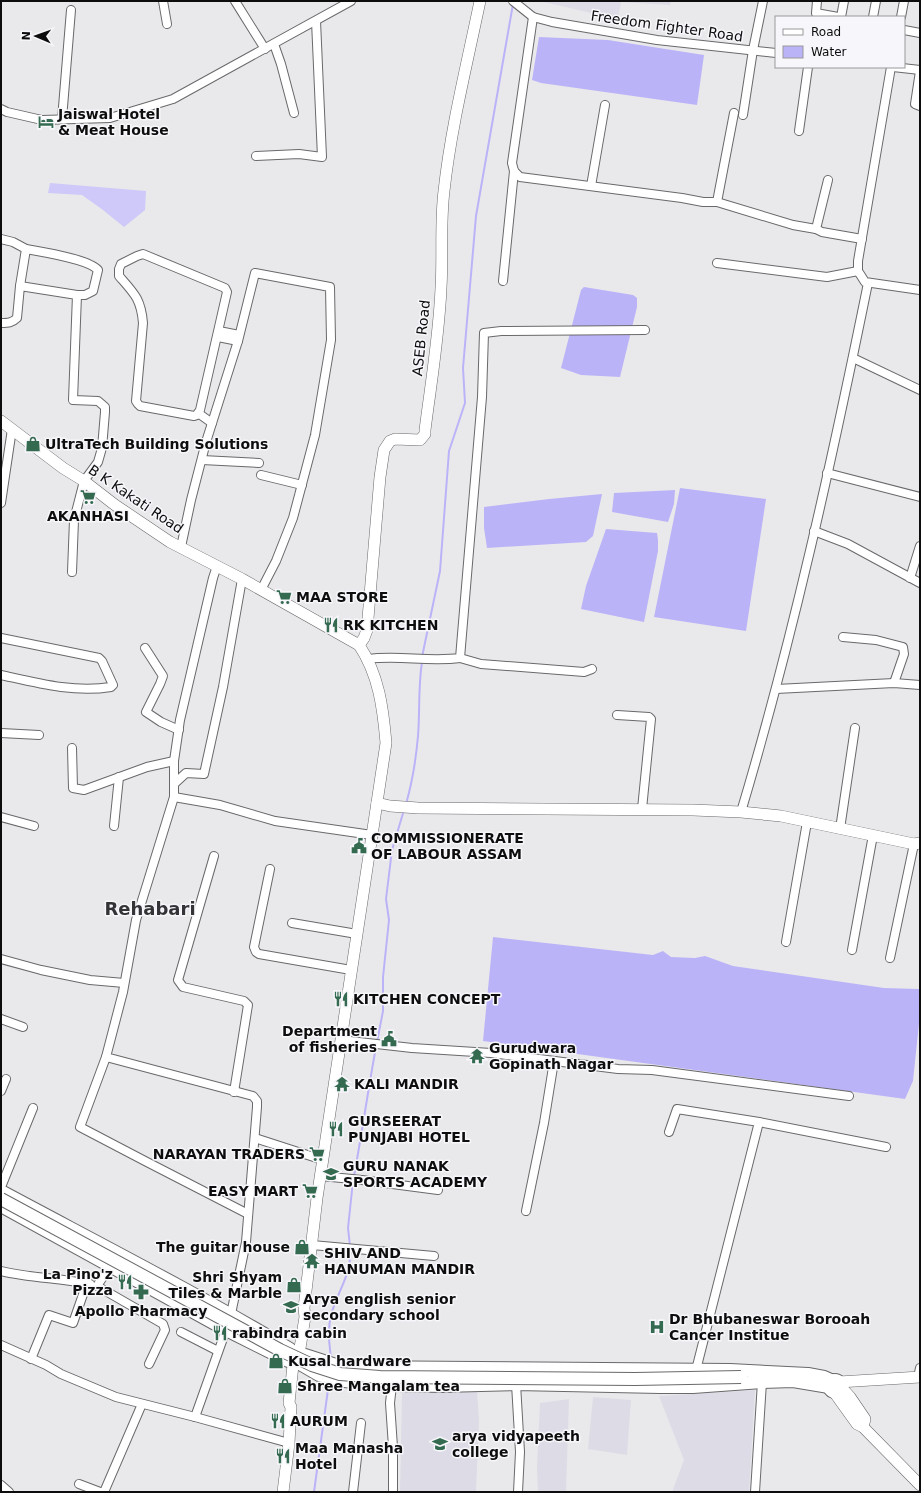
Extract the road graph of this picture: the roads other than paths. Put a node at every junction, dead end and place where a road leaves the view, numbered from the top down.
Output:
1 (163, 1) edge
2 (235, 1) edge
3 (351, 1) edge
4 (480, 1) edge
5 (763, 1) edge
6 (817, 1) edge
7 (844, 1) edge
8 (876, 1) edge
9 (904, 1) edge
10 (516, 4) edge
11 (70, 10) dead end
12 (834, 16) edge
13 (840, 16) edge
14 (873, 16) edge
15 (901, 16) edge
16 (533, 17) junction
17 (316, 22) junction
18 (167, 24) dead end
19 (905, 30) edge
20 (920, 33) edge
21 (274, 44) junction
22 (265, 49) junction
23 (753, 50) junction
24 (775, 53) edge
25 (808, 68) edge
26 (892, 68) edge
27 (899, 68) edge
28 (920, 71) edge
29 (604, 105) dead end
30 (920, 106) edge
31 (1, 109) edge
32 (294, 113) dead end
33 (734, 113) dead end
34 (743, 115) dead end
35 (62, 119) junction
36 (799, 131) dead end
37 (256, 156) dead end
38 (514, 172) junction
39 (828, 180) dead end
40 (591, 186) junction
41 (717, 202) junction
42 (816, 229) junction
43 (1, 239) edge
44 (862, 239) junction
45 (26, 249) junction
46 (717, 262) dead end
47 (858, 271) junction
48 (503, 281) dead end
49 (868, 283) junction
50 (20, 286) junction
51 (920, 290) edge
52 (78, 295) junction
53 (1, 323) edge
54 (645, 330) dead end
55 (218, 334) junction
56 (238, 338) junction
57 (853, 358) junction
58 (920, 389) edge
59 (199, 412) junction
60 (1, 421) edge
61 (213, 421) junction
62 (12, 429) junction
63 (202, 460) junction
64 (259, 463) dead end
65 (827, 473) junction
66 (261, 475) dead end
67 (84, 481) junction
68 (302, 485) junction
69 (920, 497) edge
70 (1, 503) edge
71 (814, 531) junction
72 (920, 546) edge
73 (181, 547) junction
74 (217, 566) junction
75 (72, 572) dead end
76 (910, 578) junction
77 (242, 579) junction
78 (920, 583) edge
79 (261, 590) junction
80 (843, 637) dead end
81 (1, 638) edge
82 (359, 645) junction
83 (145, 648) dead end
84 (460, 658) junction
85 (368, 659) junction
86 (592, 670) dead end
87 (1, 675) edge
88 (894, 683) junction
89 (920, 684) edge
90 (776, 689) junction
91 (617, 715) dead end
92 (855, 728) dead end
93 (178, 730) junction
94 (1, 733) edge
95 (39, 735) dead end
96 (72, 748) dead end
97 (174, 761) junction
98 (119, 777) junction
99 (174, 784) junction
100 (174, 797) junction
101 (377, 803) junction
102 (642, 809) junction
103 (741, 812) junction
104 (1, 818) edge
105 (807, 822) junction
106 (34, 826) dead end
107 (114, 826) dead end
108 (840, 828) junction
109 (372, 835) junction
110 (873, 835) junction
111 (917, 844) edge
112 (214, 856) dead end
113 (270, 869) dead end
114 (292, 923) dead end
115 (357, 934) junction
116 (786, 942) dead end
117 (852, 950) dead end
118 (890, 958) dead end
119 (1, 959) edge
120 (351, 970) junction
121 (124, 983) junction
122 (1, 1019) edge
123 (23, 1027) dead end
124 (341, 1040) junction
125 (106, 1057) junction
126 (554, 1061) junction
127 (6, 1079) dead end
128 (1, 1091) edge
129 (234, 1092) junction
130 (849, 1096) dead end
131 (33, 1108) dead end
132 (759, 1122) junction
133 (669, 1132) dead end
134 (256, 1138) junction
135 (886, 1146) dead end
136 (323, 1160) junction
137 (321, 1176) junction
138 (1, 1187) edge
139 (438, 1190) dead end
140 (1, 1191) edge
141 (1, 1199) edge
142 (1, 1206) edge
143 (526, 1211) dead end
144 (248, 1214) junction
145 (312, 1245) junction
146 (434, 1256) dead end
147 (110, 1266) junction
148 (1, 1270) edge
149 (86, 1283) junction
150 (97, 1286) junction
151 (230, 1314) junction
152 (226, 1330) junction
153 (181, 1332) dead end
154 (1, 1345) edge
155 (218, 1351) junction
156 (296, 1357) junction
157 (31, 1359) junction
158 (149, 1364) dead end
159 (696, 1370) junction
160 (919, 1374) edge
161 (746, 1377) junction
162 (762, 1382) junction
163 (516, 1384) junction
164 (392, 1385) junction
165 (835, 1386) junction
166 (142, 1404) junction
167 (195, 1417) junction
168 (361, 1423) dead end
169 (289, 1443) junction
170 (79, 1484) dead end
171 (1, 1485) edge
172 (920, 1485) edge
173 (9, 1492) edge
174 (100, 1492) edge
175 (104, 1492) edge
176 (283, 1492) edge
177 (353, 1492) edge
178 (393, 1492) edge
179 (518, 1492) edge
180 (755, 1492) edge

1 - 18 street
2 - 22 street
3 - 17 street
4 - 82 main road, ASEB Road
5 - 23 street
6 - 12 street
7 - 13 street
8 - 14 street
9 - 15 street
10 - 16 street, Freedom Fighter Road
11 - 35 street
16 - 23 street, Freedom Fighter Road
16 - 38 street
17 - 21 street
17 - 37 street
19 - 20 street
21 - 22 street
21 - 32 street
22 - 35 street
23 - 24 street, Freedom Fighter Road
23 - 34 street
25 - 36 street
26 - 44 street
27 - 28 street
28 - 30 street
29 - 40 street
31 - 35 street
33 - 41 street
38 - 40 street
38 - 48 street
39 - 42 street
40 - 41 street
41 - 42 street
42 - 44 street
43 - 45 street
44 - 47 street
45 - 50 street
45 - 52 street
46 - 47 street
47 - 49 street
49 - 51 street
49 - 57 street
50 - 52 street
50 - 53 street
52 - 67 street
54 - 84 street
55 - 56 street
55 - 59 street
55 - 59 street
56 - 61 street
56 - 68 street
57 - 58 street
57 - 65 street
59 - 61 street
60 - 62 main road, B K Kakati Road
61 - 63 street
62 - 67 main road, B K Kakati Road
62 - 70 street
63 - 64 street
63 - 73 street
65 - 69 street
65 - 71 street
66 - 68 street
67 - 73 main road, B K Kakati Road
67 - 75 street
68 - 79 street
71 - 76 street
71 - 90 street
72 - 76 street
73 - 74 main road, B K Kakati Road
74 - 77 main road, B K Kakati Road
74 - 93 street
76 - 78 street
77 - 79 main road, B K Kakati Road
77 - 99 street
79 - 82 main road, B K Kakati Road
80 - 88 street
81 - 87 street
82 - 85 main road
83 - 93 street
84 - 85 street
84 - 86 street
85 - 101 main road
88 - 89 street
88 - 90 street
90 - 103 street
91 - 102 street
92 - 108 street
93 - 97 street
94 - 95 street
96 - 98 street
97 - 98 street
97 - 99 street
98 - 107 street
99 - 100 street
100 - 109 street
100 - 121 street
101 - 102 main road
101 - 109 main road
102 - 103 main road
103 - 105 main road
104 - 106 street
105 - 108 main road
105 - 116 street
108 - 110 main road
109 - 115 main road
110 - 111 main road
110 - 117 street
111 - 118 street
112 - 129 street
113 - 120 street
114 - 115 street
115 - 120 main road
119 - 121 street
120 - 124 main road
121 - 125 street
122 - 123 street
124 - 126 street
124 - 136 main road
125 - 129 street
125 - 144 street
126 - 130 street
126 - 143 street
127 - 128 street
129 - 134 street
131 - 138 street
132 - 133 street
132 - 135 street
132 - 159 street
134 - 136 street
134 - 144 street
136 - 137 main road
137 - 139 street
137 - 145 main road
140 - 151 main road
141 - 161 main road, bridge
142 - 147 main road
144 - 151 street
145 - 146 street
145 - 156 main road
147 - 150 street
147 - 152 main road
148 - 149 street
149 - 150 street
149 - 157 street
150 - 158 street
151 - 156 main road
152 - 155 street
152 - 156 main road
153 - 155 street
154 - 157 street
155 - 167 street
156 - 159 main road
156 - 164 main road
156 - 169 main road
157 - 166 street
159 - 161 main road
160 - 165 main road
161 - 162 main road
161 - 163 main road
161 - 165 main road
162 - 165 main road
162 - 180 street
163 - 164 main road
163 - 179 street
164 - 178 street
165 - 172 main road
166 - 167 street
166 - 175 street
167 - 169 street
168 - 177 street
169 - 176 main road
170 - 174 street
171 - 173 street

